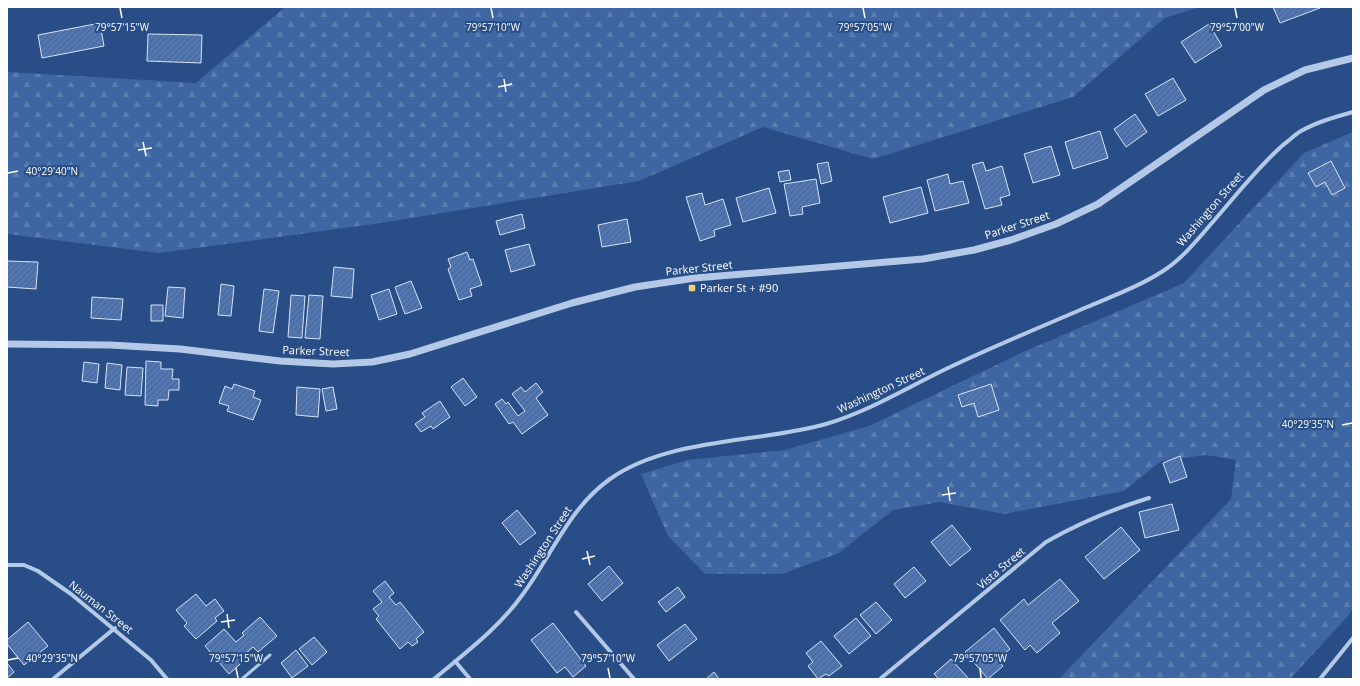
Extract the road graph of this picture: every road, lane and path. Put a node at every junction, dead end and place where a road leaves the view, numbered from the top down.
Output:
1 (1353, 58) edge
2 (1353, 112) edge
3 (7, 344) edge
4 (1149, 498) dead end
5 (7, 565) edge
6 (576, 612) dead end
7 (115, 628) junction
8 (1353, 638) edge
9 (270, 655) dead end
10 (455, 661) junction
11 (53, 679) edge
12 (167, 679) edge
13 (242, 679) edge
14 (434, 679) edge
15 (470, 679) edge
16 (634, 679) edge
17 (880, 679) edge
18 (1320, 679) edge

1 - 3 street, Parker Street
2 - 10 street, Washington Street
4 - 17 street, Vista Street
5 - 7 street, Nauman Street
6 - 16 street
7 - 11 street
7 - 12 street, Nauman Street
8 - 18 street
9 - 13 lane
10 - 14 street, Washington Street
10 - 15 street

